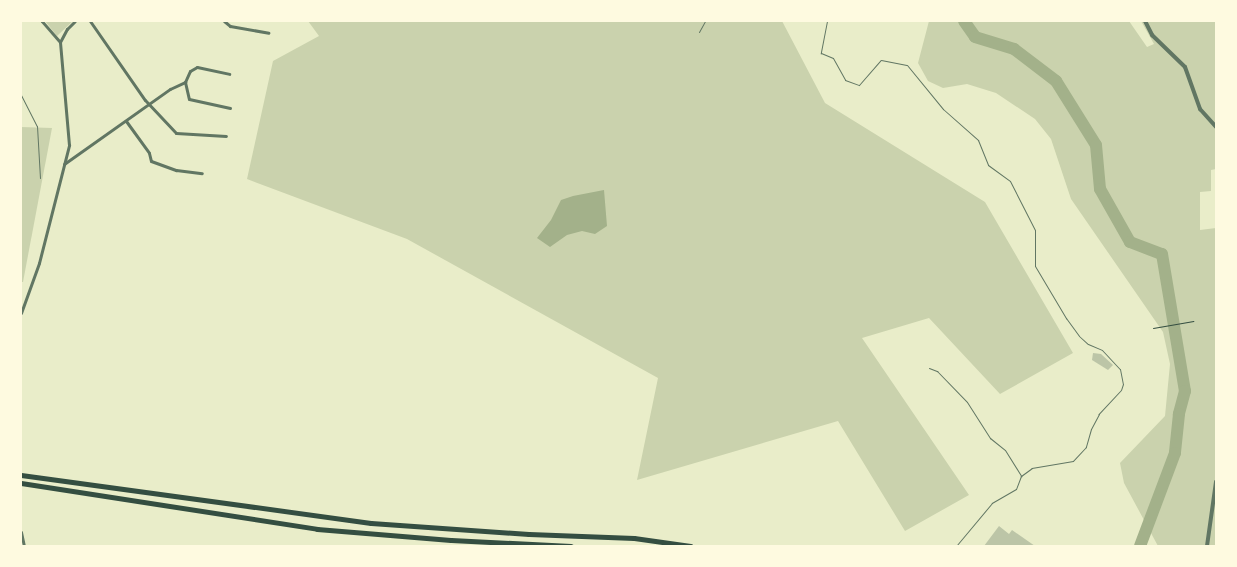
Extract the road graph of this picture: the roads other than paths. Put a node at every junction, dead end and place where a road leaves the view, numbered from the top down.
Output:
1 (42, 21) edge
2 (75, 21) edge
3 (90, 21) edge
4 (224, 21) edge
5 (705, 21) edge
6 (828, 21) edge
7 (1145, 21) edge
8 (699, 32) dead end
9 (268, 33) dead end
10 (60, 42) junction
11 (229, 74) dead end
12 (185, 82) junction
13 (21, 95) edge
14 (149, 104) junction
15 (230, 108) dead end
16 (126, 121) junction
17 (1216, 127) edge
18 (226, 136) dead end
19 (64, 164) junction
20 (202, 173) dead end
21 (40, 178) dead end
22 (21, 313) edge
23 (929, 368) dead end
24 (21, 475) edge
25 (1021, 476) junction
26 (1216, 482) edge
27 (21, 484) edge
28 (21, 532) edge
29 (24, 546) edge
30 (571, 546) edge
31 (690, 546) edge
32 (956, 546) edge
33 (1207, 546) edge

1 - 10 street
2 - 10 street
3 - 14 street
4 - 9 street
5 - 8 lane
6 - 25 lane
7 - 17 street
10 - 19 street
11 - 12 street
12 - 14 street
12 - 15 street
13 - 21 lane
14 - 16 street
14 - 18 street
16 - 19 street
16 - 20 street
19 - 22 street
23 - 25 lane
24 - 31 main road
25 - 32 lane
26 - 33 street
27 - 30 main road
28 - 29 street

